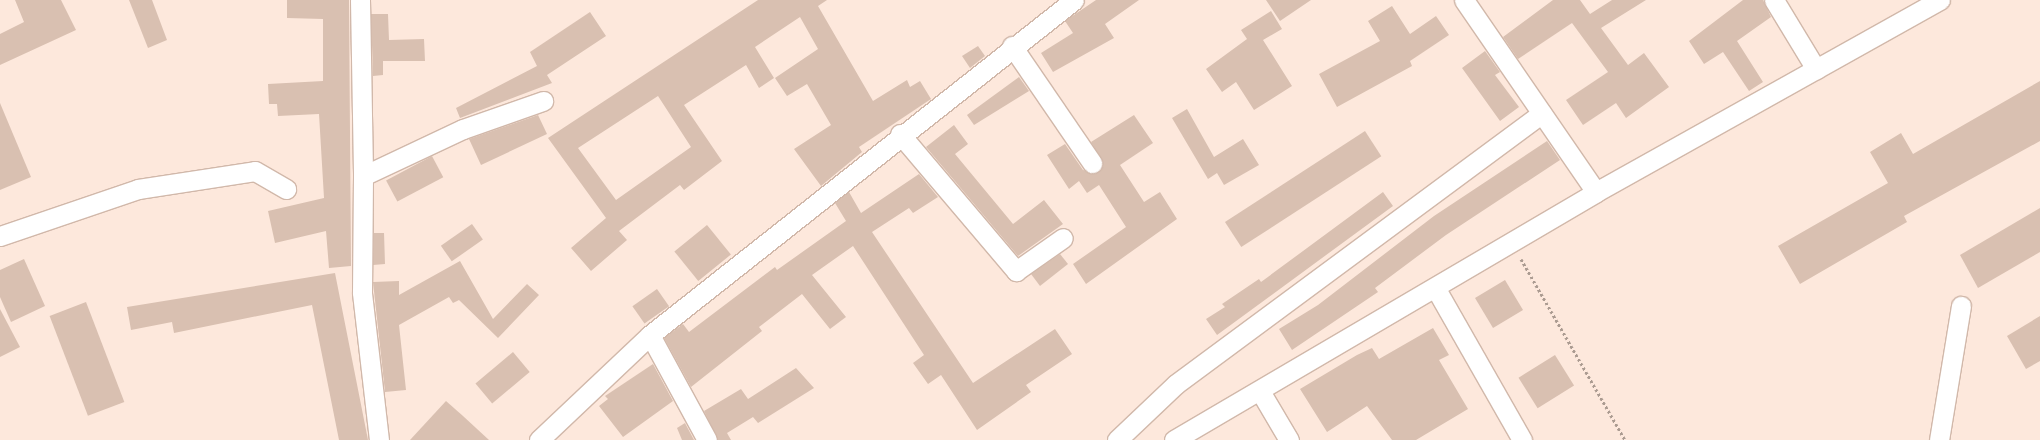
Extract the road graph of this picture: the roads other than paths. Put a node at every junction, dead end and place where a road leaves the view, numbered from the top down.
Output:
1 (360, 0) edge
2 (1074, 0) edge
3 (1464, 0) edge
4 (1774, 0) edge
5 (1940, 0) edge
6 (1012, 46) junction
7 (1816, 69) junction
8 (544, 101) dead end
9 (1542, 113) junction
10 (900, 134) junction
11 (1092, 162) dead end
12 (363, 176) junction
13 (286, 189) dead end
14 (1596, 192) junction
15 (0, 236) edge
16 (1063, 238) dead end
17 (1436, 289) junction
18 (1961, 306) dead end
19 (650, 335) junction
20 (1260, 391) junction
21 (379, 440) edge
22 (539, 440) edge
23 (708, 440) edge
24 (1117, 440) edge
25 (1174, 440) edge
26 (1289, 440) edge
27 (1522, 440) edge
28 (1939, 440) edge

1 - 12 street
2 - 6 street
3 - 9 street
4 - 7 street
5 - 7 street
6 - 10 street
6 - 11 street
7 - 14 street
8 - 12 street
9 - 14 street
9 - 24 street
10 - 16 street
10 - 19 street
12 - 21 street
13 - 15 street
14 - 17 street
17 - 20 street
17 - 27 street
18 - 28 street
19 - 22 street
19 - 23 street
20 - 25 street
20 - 26 street

